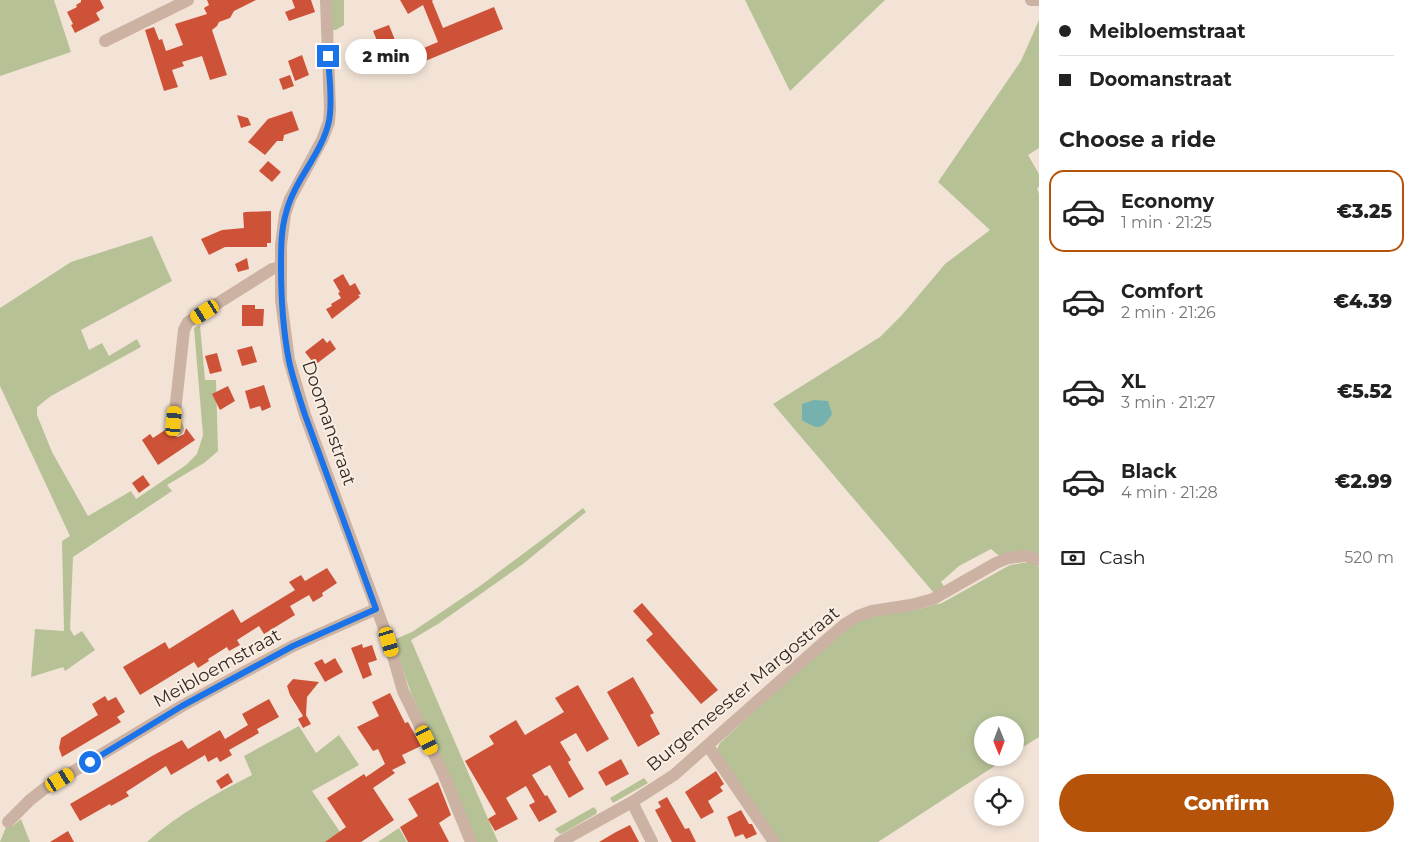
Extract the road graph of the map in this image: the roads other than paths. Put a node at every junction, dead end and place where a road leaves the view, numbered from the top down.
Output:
1 (188, 0) edge
2 (326, 0) edge
3 (1031, 0) edge
4 (1039, 0) edge
5 (105, 41) dead end
6 (281, 268) junction
7 (178, 429) dead end
8 (1039, 560) edge
9 (376, 609) junction
10 (708, 746) junction
11 (632, 802) junction
12 (8, 822) dead end
13 (472, 842) edge
14 (560, 842) edge
15 (652, 842) edge
16 (774, 842) edge

1 - 5 street
2 - 6 street, Doomanstraat
3 - 4 street
6 - 7 street
6 - 9 street, Doomanstraat
8 - 10 street, Burgemeester Margostraat
9 - 12 street, Meibloemstraat
9 - 13 street, Doomanstraat
10 - 11 street, Burgemeester Margostraat
10 - 16 street
11 - 14 street, Burgemeester Margostraat
11 - 15 street

